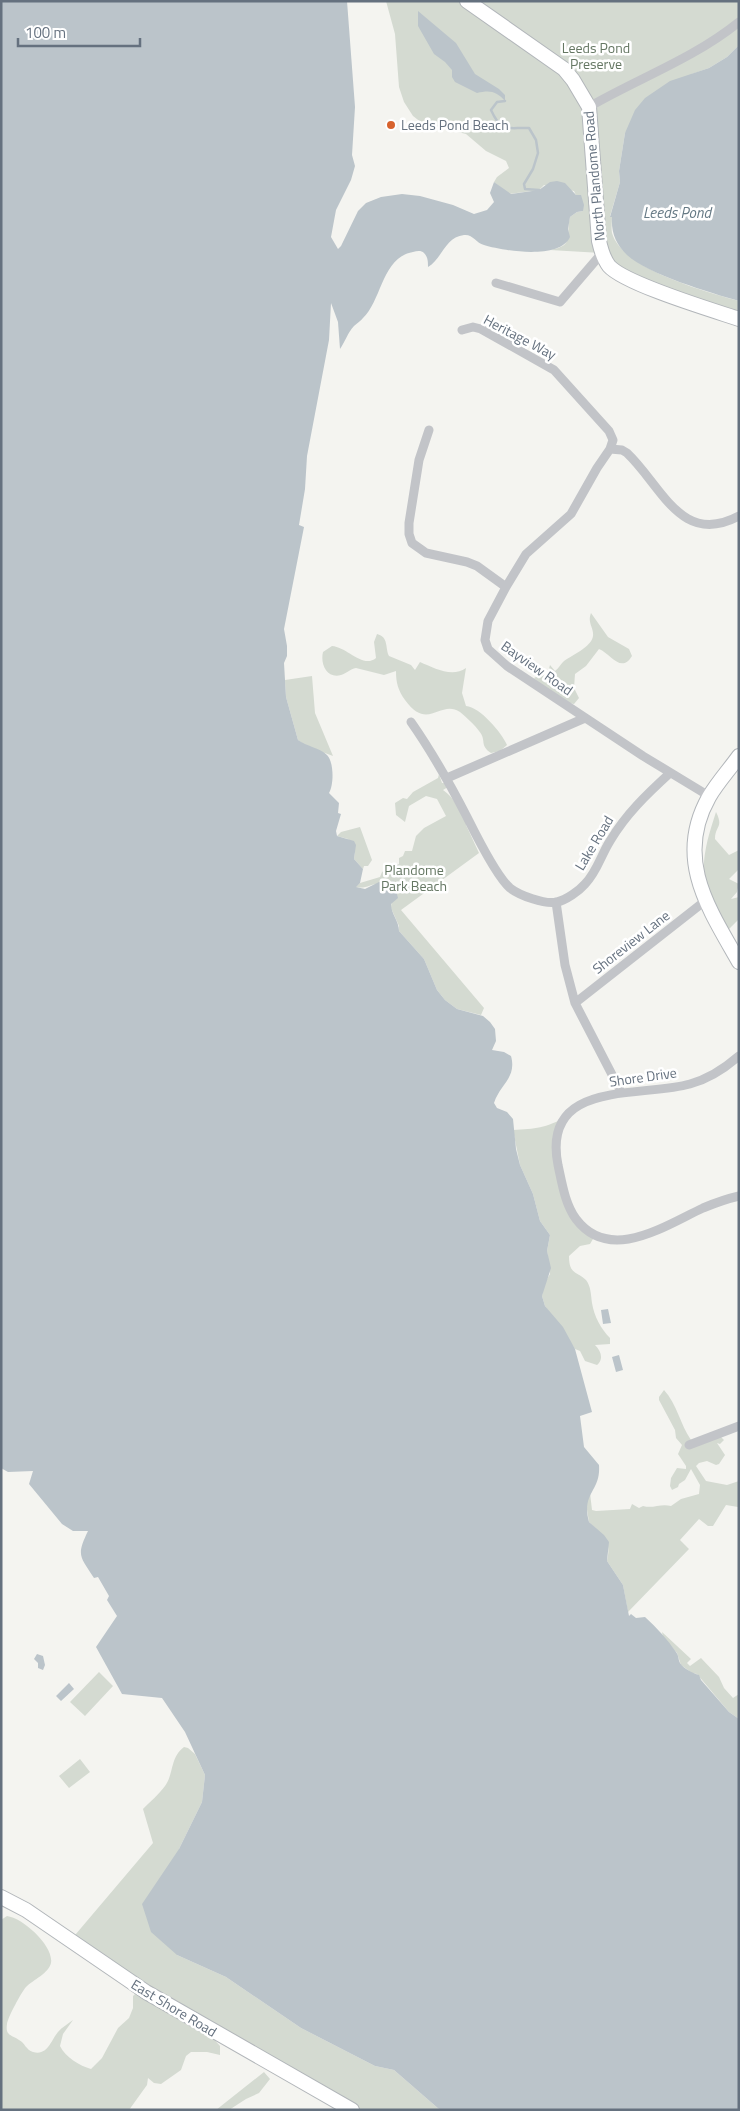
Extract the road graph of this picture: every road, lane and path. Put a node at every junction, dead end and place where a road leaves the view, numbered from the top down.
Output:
1 (467, 1) edge
2 (739, 22) edge
3 (589, 107) junction
4 (602, 253) junction
5 (496, 283) dead end
6 (739, 319) edge
7 (462, 330) dead end
8 (429, 430) dead end
9 (610, 449) junction
10 (739, 516) edge
11 (506, 587) junction
12 (585, 718) junction
13 (411, 722) dead end
14 (739, 756) edge
15 (670, 773) junction
16 (446, 778) junction
17 (709, 796) junction
18 (705, 901) junction
19 (556, 902) junction
20 (739, 962) edge
21 (575, 1004) junction
22 (739, 1056) edge
23 (621, 1092) junction
24 (739, 1196) edge
25 (739, 1426) edge
26 (689, 1445) dead end
27 (1, 1897) edge
28 (352, 2110) edge

1 - 3 main road, North Plandome Road
2 - 3 street
3 - 4 main road, North Plandome Road
4 - 5 street
4 - 6 main road, North Plandome Road
7 - 9 street, Heritage Way
8 - 11 street
9 - 10 street
9 - 11 street, Bayview Road
11 - 12 street, Bayview Road
12 - 15 street, Bayview Road
12 - 16 street
13 - 16 street
14 - 17 main road
15 - 17 street, Bayview Road
15 - 19 street, Lake Road
16 - 19 street
17 - 18 main road
18 - 20 main road
18 - 21 street, Shoreview Lane
19 - 21 street
21 - 23 street
22 - 23 street, Shore Drive
23 - 24 street, Shore Drive
25 - 26 street
27 - 28 main road, East Shore Road

